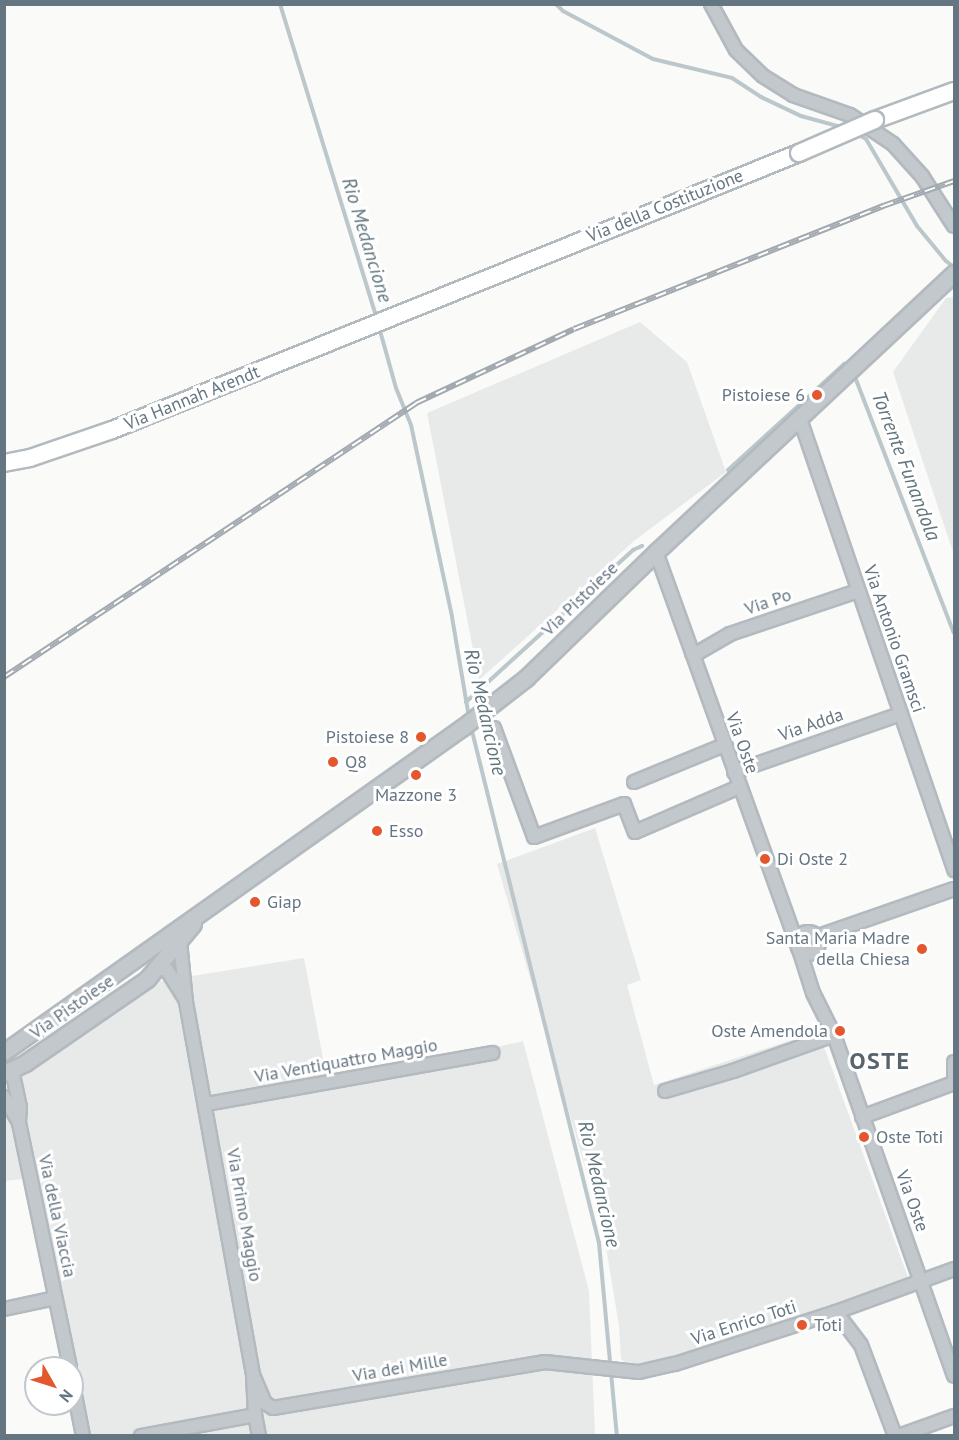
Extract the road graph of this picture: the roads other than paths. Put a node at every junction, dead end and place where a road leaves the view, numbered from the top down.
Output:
1 (711, 4) edge
2 (954, 91) edge
3 (954, 226) edge
4 (949, 278) edge
5 (384, 320) joint
6 (800, 419) junction
7 (4, 463) edge
8 (656, 552) junction
9 (858, 591) junction
10 (692, 653) junction
11 (901, 714) junction
12 (494, 728) dead end
13 (724, 745) junction
14 (734, 772) junction
15 (634, 782) dead end
16 (739, 787) junction
17 (954, 870) edge
18 (954, 889) edge
19 (201, 914) junction
20 (816, 937) junction
21 (180, 941) junction
22 (798, 947) junction
23 (816, 950) junction
24 (137, 958) junction
25 (156, 967) junction
26 (186, 1002) junction
27 (821, 1006) junction
28 (834, 1035) junction
29 (10, 1049) edge
30 (493, 1053) dead end
31 (954, 1062) edge
32 (8, 1071) edge
33 (954, 1077) edge
34 (954, 1083) edge
35 (665, 1091) dead end
36 (4, 1097) edge
37 (206, 1104) junction
38 (862, 1117) junction
39 (19, 1123) junction
40 (954, 1269) edge
41 (921, 1281) junction
42 (55, 1298) junction
43 (4, 1309) edge
44 (836, 1312) junction
45 (67, 1356) edge
46 (573, 1364) joint
47 (253, 1375) junction
48 (954, 1375) edge
49 (255, 1415) junction
50 (79, 1416) edge
51 (954, 1416) edge
52 (83, 1436) edge
53 (141, 1436) edge
54 (259, 1436) edge
55 (897, 1436) edge

1 - 3 street
2 - 5 main road, Via della Costituzione, bridge
4 - 6 street, Via Pistoiese
5 - 7 main road, Via Hannah Arendt
6 - 8 street, Via Pistoiese
6 - 9 street, Via Antonio Gramsci
8 - 10 street, Via Oste
8 - 19 street, Via Pistoiese
9 - 10 street, Via Po
9 - 11 street, Via Antonio Gramsci
10 - 13 street, Via Oste
11 - 14 street, Via Adda
11 - 17 street, Via Antonio Gramsci
12 - 16 street
13 - 14 street, Via Oste
13 - 15 street
14 - 16 street, Via Oste
16 - 22 street, Via Oste
18 - 20 street
19 - 21 street, Via Pistoiese
19 - 24 street, Via Pistoiese
20 - 22 street
20 - 23 street
21 - 25 street, Via Pistoiese
21 - 26 street, Via Primo Maggio
22 - 23 street
22 - 27 street, Via Oste
23 - 27 street, Via Oste
24 - 25 street
24 - 29 street, Via Pistoiese
25 - 26 street, Via Primo Maggio
25 - 32 street, Via Pistoiese
26 - 37 street, Via Primo Maggio
27 - 28 street, Via Oste
28 - 35 street
28 - 38 street, Via Oste
29 - 32 street
30 - 37 street, Via Ventiquattro Maggio
31 - 33 street
32 - 39 street, Via della Viaccia
34 - 38 street
36 - 39 street
37 - 47 street, Via Primo Maggio
38 - 41 street, Via Oste
39 - 42 street, Via della Viaccia
40 - 41 street, Via Enrico Toti
41 - 44 street, Via Enrico Toti
41 - 48 street, Via Oste
42 - 43 street
42 - 45 street, Via della Viaccia
44 - 46 street, Via Enrico Toti
44 - 55 street
46 - 47 street, Via dei Mille
47 - 49 street, Via Primo Maggio
49 - 53 street
49 - 54 street, Via Primo Maggio
50 - 52 street
51 - 55 street

